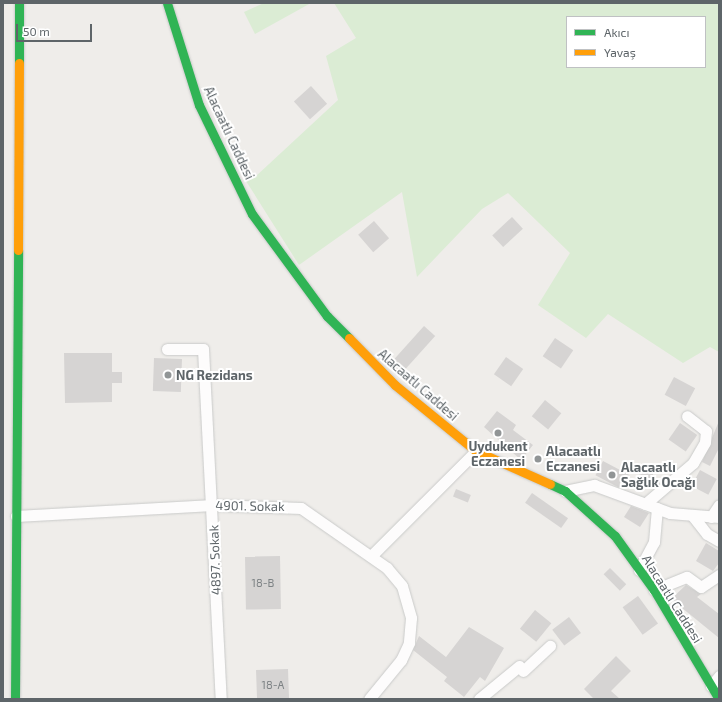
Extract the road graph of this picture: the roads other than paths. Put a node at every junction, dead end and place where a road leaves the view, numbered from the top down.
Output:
1 (19, 3) edge
2 (166, 3) edge
3 (167, 349) dead end
4 (687, 416) dead end
5 (476, 451) junction
6 (565, 491) junction
7 (645, 504) junction
8 (213, 505) junction
9 (719, 505) edge
10 (657, 508) junction
11 (692, 515) junction
12 (16, 516) junction
13 (715, 517) edge
14 (719, 541) edge
15 (371, 556) junction
16 (639, 570) junction
17 (719, 576) edge
18 (654, 590) junction
19 (550, 646) dead end
20 (719, 676) edge
21 (711, 686) junction
22 (15, 699) edge
23 (221, 699) edge
24 (369, 699) edge
25 (479, 699) edge
26 (719, 699) edge

1 - 12 street
2 - 5 street, Alacaatlı Caddesi
3 - 8 street, 4897. Sokak
4 - 7 street
5 - 6 street, Alacaatlı Caddesi
5 - 15 street
6 - 7 street
6 - 16 street, Alacaatlı Caddesi
7 - 10 street
8 - 12 street, 4901. Sokak
8 - 15 street, 4901. Sokak
8 - 23 street, 4897. Sokak
9 - 13 street
10 - 11 street
10 - 16 street
11 - 13 street
11 - 14 street
12 - 22 street
15 - 24 street, 4901. Sokak
16 - 18 street, Alacaatlı Caddesi
17 - 18 street
18 - 21 street, Alacaatlı Caddesi
19 - 25 street
20 - 21 street
21 - 26 street, Alacaatlı Caddesi

